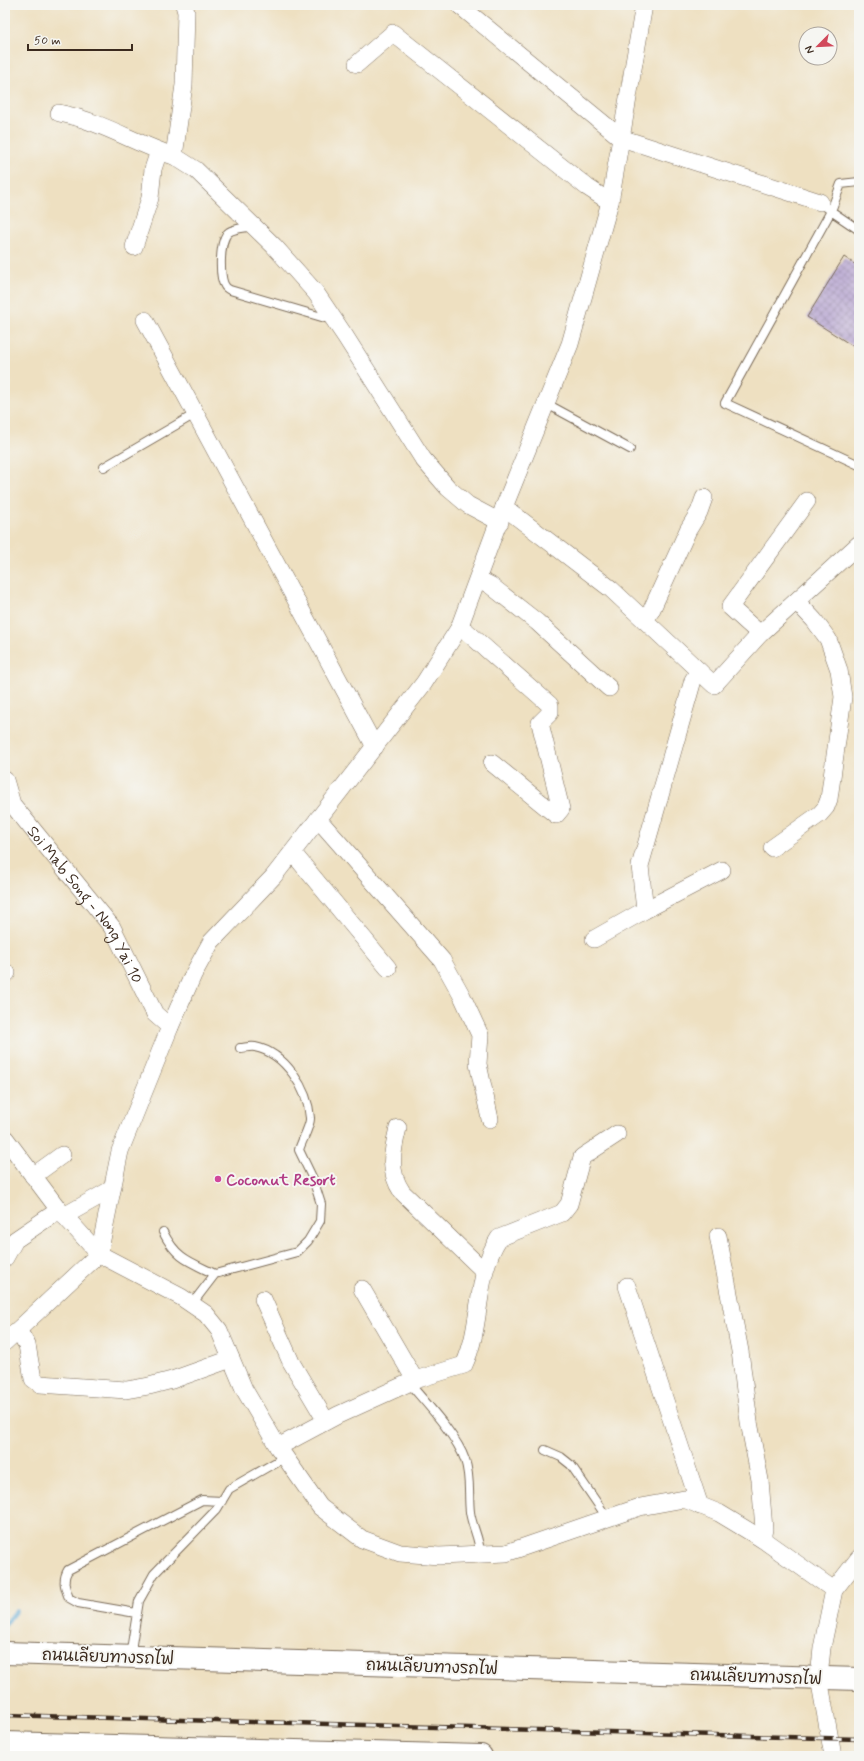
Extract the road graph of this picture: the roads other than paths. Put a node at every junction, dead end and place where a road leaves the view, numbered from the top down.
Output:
1 (184, 5) edge
2 (459, 5) edge
3 (644, 5) edge
4 (357, 64) dead end
5 (59, 113) dead end
6 (621, 138) junction
7 (167, 154) junction
8 (859, 182) edge
9 (610, 202) junction
10 (825, 207) junction
11 (254, 226) junction
12 (859, 230) edge
13 (134, 247) dead end
14 (145, 320) dead end
15 (335, 321) junction
16 (547, 404) junction
17 (196, 414) junction
18 (630, 449) dead end
19 (859, 465) edge
20 (104, 467) dead end
21 (704, 498) dead end
22 (807, 501) dead end
23 (502, 514) junction
24 (859, 544) edge
25 (478, 580) junction
26 (797, 602) junction
27 (644, 620) junction
28 (459, 628) junction
29 (760, 634) junction
30 (699, 671) junction
31 (609, 688) dead end
32 (375, 747) junction
33 (492, 763) dead end
34 (5, 780) edge
35 (318, 819) junction
36 (772, 848) dead end
37 (293, 853) junction
38 (722, 870) dead end
39 (645, 910) junction
40 (594, 939) dead end
41 (388, 968) dead end
42 (170, 1026) junction
43 (240, 1048) dead end
44 (490, 1119) dead end
45 (398, 1128) dead end
46 (617, 1134) dead end
47 (5, 1138) edge
48 (62, 1155) dead end
49 (32, 1176) junction
50 (112, 1189) junction
51 (61, 1213) junction
52 (163, 1232) dead end
53 (718, 1236) dead end
54 (10, 1239) edge
55 (99, 1254) junction
56 (5, 1258) edge
57 (484, 1271) junction
58 (214, 1274) junction
59 (627, 1286) dead end
60 (362, 1290) dead end
61 (263, 1299) dead end
62 (192, 1304) junction
63 (18, 1330) junction
64 (5, 1342) edge
65 (231, 1359) junction
66 (412, 1382) junction
67 (326, 1421) junction
68 (545, 1450) dead end
69 (282, 1452) junction
70 (222, 1501) junction
71 (700, 1506) junction
72 (608, 1519) junction
73 (762, 1539) junction
74 (480, 1554) junction
75 (859, 1558) edge
76 (834, 1590) junction
77 (136, 1613) junction
78 (5, 1653) edge
79 (130, 1657) junction
80 (819, 1678) junction
81 (859, 1679) edge
82 (5, 1743) edge
83 (107, 1751) edge
84 (438, 1755) edge
85 (482, 1756) edge
86 (834, 1756) edge

1 - 7 street
2 - 6 street
3 - 6 street
4 - 9 street
5 - 7 street
6 - 9 street
6 - 10 street
7 - 11 street
7 - 13 street
8 - 10 lane
9 - 16 street
10 - 12 lane
10 - 19 lane
11 - 15 street
11 - 15 lane
14 - 17 street
15 - 23 street
16 - 18 lane
16 - 23 street
17 - 20 lane
17 - 32 street
21 - 27 street
22 - 29 street
23 - 25 street
23 - 27 street
24 - 26 street
25 - 28 street
25 - 31 street
26 - 29 street
26 - 36 street
27 - 30 street
28 - 32 street
28 - 33 street
29 - 30 street
30 - 39 street
32 - 35 street
34 - 42 street, Soi Mab Song - Nong Yai 10
35 - 37 street
35 - 44 street
37 - 41 street
37 - 42 street
38 - 39 street
39 - 40 street
42 - 50 street
43 - 58 lane
45 - 57 street
46 - 57 street
47 - 49 street
48 - 49 street
49 - 51 street
50 - 51 street
50 - 55 street
51 - 54 street
51 - 55 street
52 - 58 lane
53 - 73 street
54 - 56 street
55 - 62 street
55 - 63 street
57 - 66 street
58 - 62 lane
59 - 71 street
60 - 66 street
61 - 67 street
62 - 65 street
63 - 64 street
63 - 65 street
65 - 69 street
66 - 67 street
66 - 74 lane
67 - 69 street
68 - 72 lane
69 - 70 lane
69 - 74 street
70 - 77 lane
70 - 77 lane
71 - 72 street
71 - 73 street
72 - 74 street
73 - 76 street
75 - 76 street
76 - 80 street
77 - 79 lane
78 - 79 street, ถนนเลียบทางรถไฟ
79 - 80 street, ถนนเลียบทางรถไฟ
80 - 81 street, ถนนเลียบทางรถไฟ
80 - 86 street
82 - 83 street
83 - 84 street
84 - 85 street

